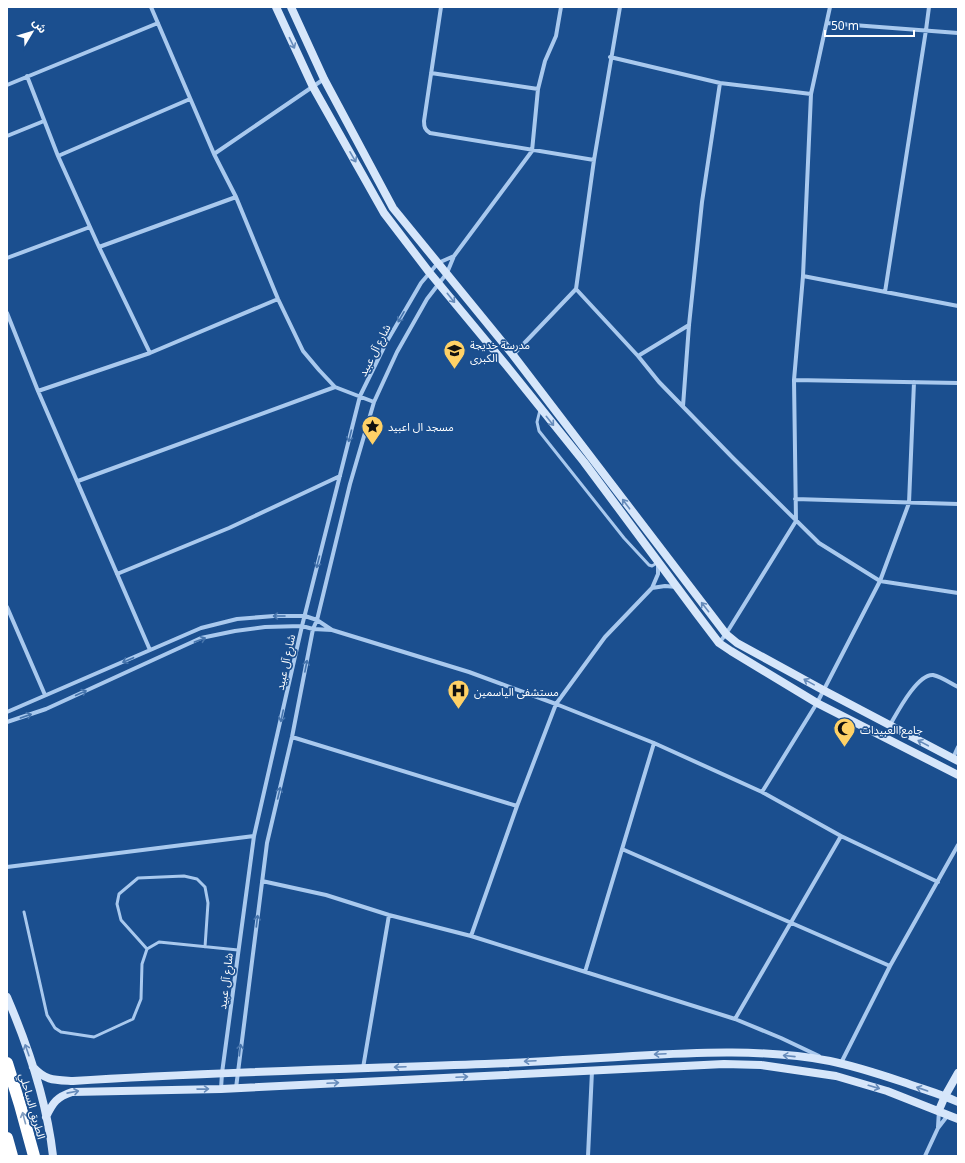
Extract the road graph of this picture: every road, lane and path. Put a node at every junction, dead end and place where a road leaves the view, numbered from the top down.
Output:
1 (151, 7) edge
2 (276, 7) edge
3 (290, 7) edge
4 (441, 7) edge
5 (561, 7) edge
6 (620, 7) edge
7 (830, 7) edge
8 (928, 7) edge
9 (158, 23) junction
10 (827, 23) junction
11 (926, 30) junction
12 (958, 33) edge
13 (610, 57) junction
14 (431, 72) junction
15 (27, 76) junction
16 (324, 79) junction
17 (720, 83) junction
18 (7, 85) edge
19 (313, 87) junction
20 (538, 89) junction
21 (811, 94) junction
22 (190, 98) junction
23 (44, 121) junction
24 (7, 136) edge
25 (532, 151) junction
26 (214, 154) junction
27 (58, 156) junction
28 (594, 160) junction
29 (236, 198) junction
30 (90, 227) junction
31 (99, 247) junction
32 (454, 256) junction
33 (7, 258) edge
34 (438, 263) junction
35 (429, 272) junction
36 (447, 273) junction
37 (803, 276) junction
38 (439, 283) junction
39 (576, 289) junction
40 (885, 292) junction
41 (278, 299) junction
42 (958, 306) edge
43 (7, 313) edge
44 (689, 325) junction
45 (150, 353) junction
46 (513, 355) junction
47 (638, 356) junction
48 (794, 380) junction
49 (914, 382) junction
50 (958, 383) edge
51 (335, 387) junction
52 (38, 392) junction
53 (360, 396) junction
54 (374, 402) junction
55 (683, 406) junction
56 (540, 408) junction
57 (340, 476) junction
58 (78, 481) junction
59 (795, 499) junction
60 (908, 503) junction
61 (958, 504) edge
62 (796, 521) junction
63 (659, 562) junction
64 (117, 574) junction
65 (880, 581) junction
66 (677, 587) junction
67 (652, 588) junction
68 (958, 592) edge
69 (7, 606) edge
70 (305, 616) junction
71 (317, 620) junction
72 (302, 626) junction
73 (313, 628) junction
74 (332, 630) junction
75 (726, 634) junction
76 (720, 642) junction
77 (150, 650) junction
78 (958, 687) edge
79 (823, 690) junction
80 (45, 695) junction
81 (817, 703) junction
82 (556, 704) junction
83 (7, 712) edge
84 (7, 722) edge
85 (890, 725) junction
86 (292, 737) junction
87 (654, 743) junction
88 (958, 747) edge
89 (955, 760) edge
90 (958, 776) edge
91 (762, 792) junction
92 (517, 806) junction
93 (254, 836) junction
94 (841, 836) junction
95 (958, 845) edge
96 (622, 849) junction
97 (7, 867) edge
98 (262, 881) junction
99 (938, 882) junction
100 (24, 912) dead end
101 (389, 915) junction
102 (791, 923) junction
103 (472, 936) junction
104 (205, 947) junction
105 (148, 949) junction
106 (238, 950) junction
107 (890, 966) junction
108 (585, 972) junction
109 (7, 996) edge
110 (735, 1019) junction
111 (828, 1061) junction
112 (7, 1063) edge
113 (841, 1064) junction
114 (33, 1067) junction
115 (363, 1068) junction
116 (592, 1071) junction
117 (222, 1073) junction
118 (237, 1073) junction
119 (958, 1073) edge
120 (236, 1088) junction
121 (221, 1089) junction
122 (945, 1096) junction
123 (957, 1100) edge
124 (939, 1110) junction
125 (949, 1114) junction
126 (46, 1117) junction
127 (958, 1118) edge
128 (938, 1128) junction
129 (7, 1138) edge
130 (12, 1156) edge
131 (34, 1156) edge
132 (53, 1156) edge
133 (588, 1156) edge
134 (925, 1156) edge

1 - 9 street
2 -> 19 street
3 - 16 street
4 - 14 street
5 - 20 street
6 - 13 street
7 - 10 street
8 - 11 street
9 - 15 street
9 - 22 street
10 - 11 street
10 - 21 street
11 - 12 street
11 - 40 street
13 - 17 street
13 - 28 street
14 - 20 street
14 - 25 street
15 - 18 street
15 - 23 street
16 - 19 street
16 - 34 street
17 - 21 street
17 - 44 street
19 - 26 street
19 -> 35 street
20 - 25 street
21 - 37 street
22 - 26 street
22 - 27 street
23 - 24 street
23 - 27 street
25 - 28 street
25 - 32 street, شارع آل عبيد
26 - 29 street
27 - 30 street
28 - 39 street
29 - 31 street
29 - 41 street
30 - 31 street
30 - 33 street
31 - 45 street
32 - 34 street
32 - 36 street, شارع آل عبيد
34 - 35 street, شارع آل عبيد
34 - 36 street
35 - 38 street
35 -> 53 street, شارع آل عبيد
36 - 38 street, شارع آل عبيد
36 - 46 street
37 - 40 street
37 - 48 street
38 - 54 street, شارع آل عبيد
38 -> 56 street
39 - 46 street
39 - 47 street
40 - 42 street
41 - 45 street
41 - 51 street
43 - 52 street
44 - 47 street
44 - 55 street
45 - 52 street
75 -> 46 street
47 - 55 street
48 - 49 street
48 - 59 street
49 - 50 street
49 - 60 street
51 - 53 street
51 - 58 street
52 - 58 street
53 - 54 street
53 -> 57 street, شارع آل عبيد
54 - 71 street, شارع آل عبيد
55 - 62 street
56 -> 63 street
56 - 63 lane
57 - 64 street
57 -> 70 street, شارع آل عبيد
58 - 64 street
59 - 60 street
59 - 62 street
60 - 61 street
60 - 65 street
62 - 65 street
62 - 75 street
63 - 66 street
63 - 67 street
64 - 77 street
65 - 68 street
65 - 79 street
66 - 67 street
66 - 76 street
67 - 82 street
69 - 80 street
70 - 71 street
70 - 72 street, شارع آل عبيد
70 -> 77 street
71 - 73 street, شارع آل عبيد
71 - 74 street
72 - 73 street
84 -> 72 street
72 -> 93 street, شارع آل عبيد
73 - 74 street
86 -> 73 street, شارع آل عبيد
74 - 82 street
75 - 76 street
79 -> 75 street
76 - 81 street
77 -> 80 street
78 - 85 street
79 - 81 street
79 - 85 street
80 - 83 street
81 - 90 street
81 - 91 street
82 - 87 street
82 - 92 street
89 -> 85 street
86 - 92 street
98 -> 86 street, شارع آل عبيد
87 - 91 street
87 - 96 street
88 - 89 street
91 - 94 street
92 - 103 street
93 - 97 street
93 - 106 street, شارع آل عبيد
94 - 99 street
94 - 102 street
95 - 99 street
96 - 102 street
96 - 108 street
98 - 101 street
118 -> 98 street, شارع آل عبيد
99 - 107 street
100 - 105 lane
101 - 103 street
101 - 115 street
102 - 107 street
102 - 110 street
103 - 108 street
104 - 105 lane
104 - 105 lane
104 - 106 lane
106 - 117 street, شارع آل عبيد
107 - 113 street
108 - 110 street
114 -> 109 street
110 - 111 street
111 - 113 street
111 -> 115 street
131 -> 112 highway, الطريق الساحلي
122 -> 113 street
114 - 117 street
114 - 126 street
115 - 118 street
120 -> 116 street
116 -> 124 street
116 - 133 street
117 - 118 street
117 - 121 street, شارع آل عبيد
118 - 120 street, شارع آل عبيد
119 - 122 street
120 - 121 street
126 -> 121 street
122 - 123 street
122 - 124 street
123 - 125 street
124 - 125 street
124 - 128 street
125 - 127 street
125 - 128 street
126 - 132 street
128 - 134 street
129 - 130 highway

